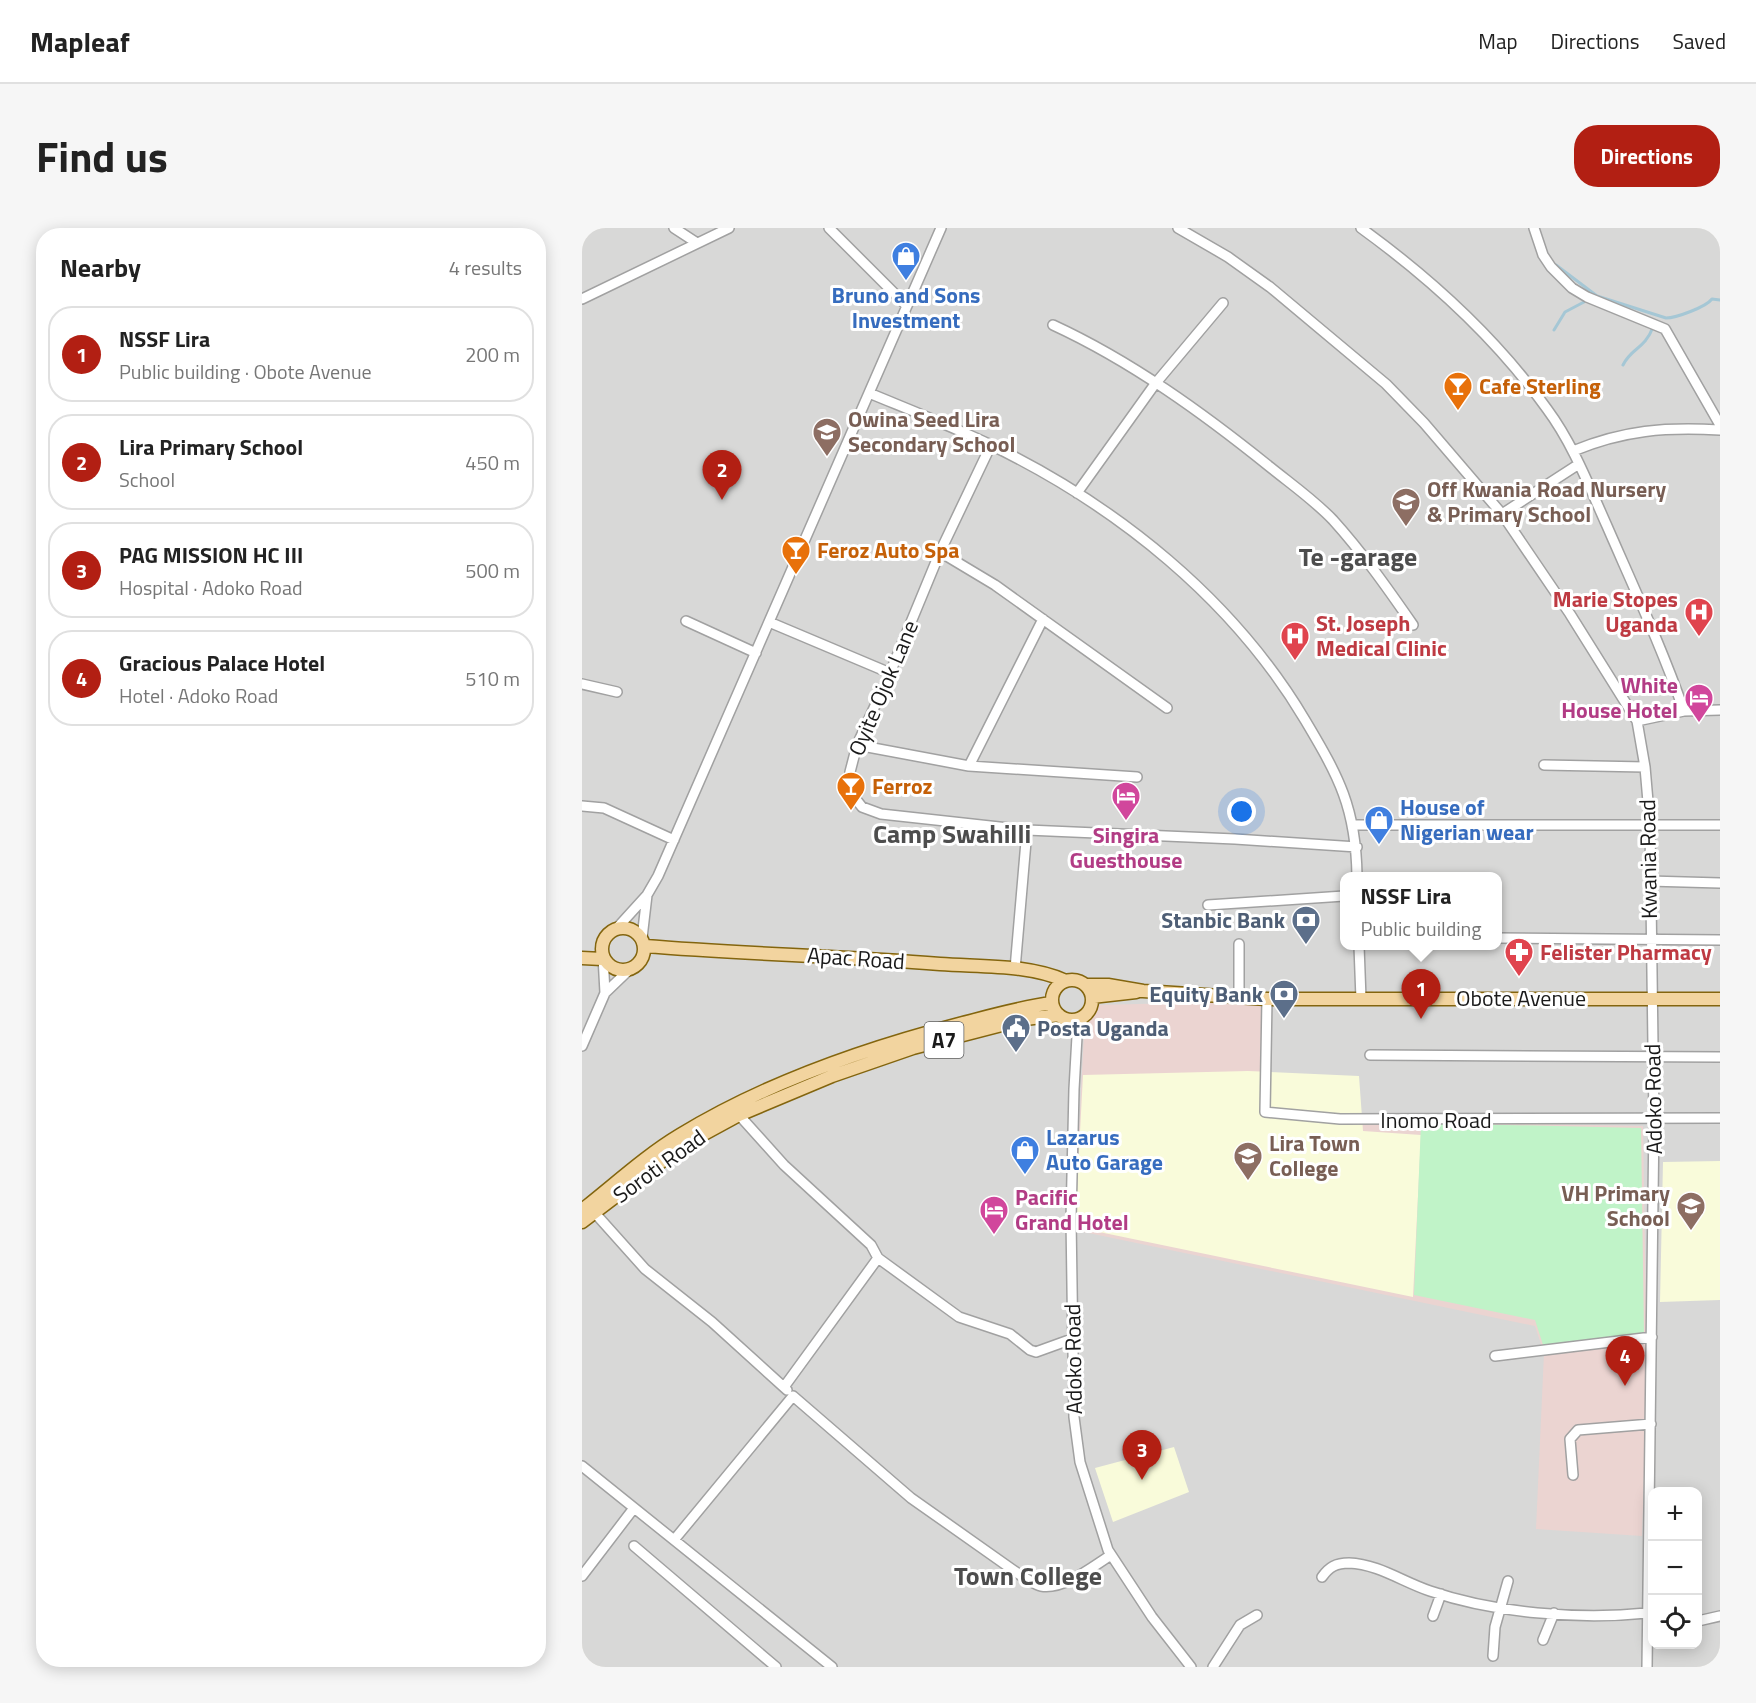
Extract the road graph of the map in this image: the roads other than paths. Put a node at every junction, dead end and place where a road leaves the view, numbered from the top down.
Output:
1 (674, 228) edge
2 (729, 228) edge
3 (829, 228) edge
4 (941, 228) edge
5 (1178, 228) edge
6 (1361, 228) edge
7 (1534, 228) edge
8 (697, 243) junction
9 (582, 299) edge
10 (1223, 303) dead end
11 (907, 306) junction
12 (1053, 325) dead end
13 (1155, 384) junction
14 (869, 393) junction
15 (1720, 425) edge
16 (1720, 430) edge
17 (991, 445) junction
18 (1573, 451) junction
19 (1579, 464) junction
20 (1077, 493) junction
21 (1502, 514) junction
22 (939, 552) junction
23 (1043, 619) junction
24 (686, 621) dead end
25 (769, 622) junction
26 (1413, 625) dead end
27 (756, 653) junction
28 (890, 673) junction
29 (582, 684) edge
30 (617, 692) dead end
31 (1167, 708) dead end
32 (1720, 710) edge
33 (1684, 711) junction
34 (1637, 722) junction
35 (856, 745) junction
36 (1544, 765) dead end
37 (969, 766) junction
38 (1645, 767) junction
39 (1137, 777) dead end
40 (582, 806) edge
41 (1354, 825) junction
42 (1650, 825) junction
43 (1720, 825) edge
44 (1027, 830) junction
45 (674, 840) junction
46 (1357, 847) junction
47 (1357, 872) edge
48 (1649, 881) junction
49 (1720, 883) edge
50 (647, 895) junction
51 (1340, 896) edge
52 (1208, 905) dead end
53 (617, 928) junction
54 (1502, 938) edge
55 (1650, 939) junction
56 (1720, 940) edge
57 (644, 942) junction
58 (1239, 944) dead end
59 (1359, 950) edge
60 (582, 958) edge
61 (603, 958) junction
62 (630, 969) junction
63 (1015, 969) junction
64 (1066, 981) junction
65 (1085, 985) junction
66 (1143, 991) junction
67 (605, 993) junction
68 (1092, 997) junction
69 (1239, 998) junction
70 (1652, 998) junction
71 (1267, 999) junction
72 (1361, 999) junction
73 (1720, 999) edge
74 (1052, 1003) junction
75 (1059, 1015) junction
76 (1078, 1019) junction
77 (582, 1046) edge
78 (1370, 1055) dead end
79 (1652, 1058) junction
80 (1720, 1058) edge
81 (830, 1070) junction
82 (736, 1110) junction
83 (1720, 1118) edge
84 (1654, 1120) junction
85 (588, 1211) edge
86 (582, 1222) edge
87 (878, 1258) junction
88 (1652, 1337) junction
89 (1072, 1340) junction
90 (1495, 1356) dead end
91 (784, 1387) junction
92 (793, 1396) junction
93 (1651, 1424) junction
94 (582, 1466) edge
95 (1573, 1475) dead end
96 (634, 1508) junction
97 (674, 1540) junction
98 (634, 1546) dead end
99 (1111, 1555) junction
100 (582, 1576) edge
101 (1322, 1577) dead end
102 (1508, 1581) dead end
103 (1442, 1594) junction
104 (1500, 1606) junction
105 (1554, 1613) junction
106 (1647, 1613) junction
107 (1257, 1615) dead end
108 (1433, 1616) dead end
109 (1720, 1616) edge
110 (1648, 1620) edge
111 (1702, 1620) edge
112 (1543, 1640) dead end
113 (1649, 1649) edge
114 (1493, 1656) dead end
115 (776, 1667) edge
116 (832, 1667) edge
117 (1191, 1667) edge
118 (1213, 1667) edge
119 (1647, 1667) edge

1 - 8 street
2 - 8 street
3 - 11 street
4 - 11 street
5 - 21 street
6 - 18 street
7 - 15 street
8 - 9 street
10 - 13 street
11 - 14 street
12 - 13 street
13 - 20 street
13 - 26 street
14 - 17 street
14 - 25 street
16 - 18 street
17 - 20 street
17 - 22 street, Oyite Ojok Lane
18 - 19 street
19 - 21 street
19 - 33 street
20 - 41 street
21 - 34 street
22 - 23 street
22 - 28 street, Oyite Ojok Lane
23 - 31 street
23 - 37 street
24 - 27 street
25 - 27 street
25 - 28 street
27 - 45 street
28 - 35 street, Oyite Ojok Lane
29 - 30 street
32 - 33 street
33 - 34 street
34 - 38 street, Kwania Road
35 - 37 street
35 - 44 street, Oyite Ojok Lane
36 - 38 street
37 - 39 street
38 - 42 street, Kwania Road
40 - 45 street
41 - 42 street
41 - 46 street
42 - 43 street
42 - 48 street, Kwania Road
44 - 46 street, Oyite Ojok Lane
44 - 63 street
45 - 50 street
46 - 47 street
48 - 49 street
48 - 55 street, Kwania Road
50 - 53 street
50 - 57 street
51 - 52 street
53 - 57 main road
53 - 61 main road
54 - 55 street
55 - 56 street
55 - 70 street, Kwania Road
57 - 62 main road
57 - 63 main road, Apac Road
58 - 69 street
59 - 72 street
60 - 61 main road
61 - 62 main road
61 - 67 street
62 - 67 street
63 - 64 main road, Apac Road
64 - 65 main road
64 - 74 main road
65 - 66 main road, Obote Avenue
65 - 68 main road
66 - 68 main road, Obote Avenue
66 - 69 main road, Obote Avenue
67 - 77 street
68 - 76 main road
69 - 71 main road, Obote Avenue
70 - 72 main road, Obote Avenue
70 - 73 main road, Obote Avenue
70 - 79 street, Adoko Road
71 - 72 main road, Obote Avenue
71 - 84 street, Inomo Road
74 - 75 main road
74 - 81 main road, A7
75 - 76 main road, A7
75 - 81 main road, A7
76 - 89 street, Adoko Road
78 - 79 street
79 - 80 street
79 - 84 street, Adoko Road
81 - 82 main road, A7
82 - 85 main road, Soroti Road / A7
82 - 87 street
83 - 84 street, Inomo Road
84 - 88 street, Adoko Road
85 - 86 main road, Soroti Road / A7
85 - 91 street
87 - 89 street
87 - 91 street
88 - 90 street
88 - 93 street, Adoko Road
89 - 99 street, Adoko Road
91 - 92 street
92 - 97 street
92 - 99 street
93 - 95 street
93 - 106 street, Adoko Road
94 - 96 street
96 - 97 street
96 - 100 street
97 - 116 street
98 - 115 street
99 - 117 street, Adoko Road
101 - 103 street
102 - 104 street
103 - 104 street
103 - 108 street
104 - 105 street
104 - 114 street
105 - 106 street
105 - 112 street
106 - 110 street, Adoko Road
107 - 118 street
109 - 111 street
113 - 119 street, Adoko Road

